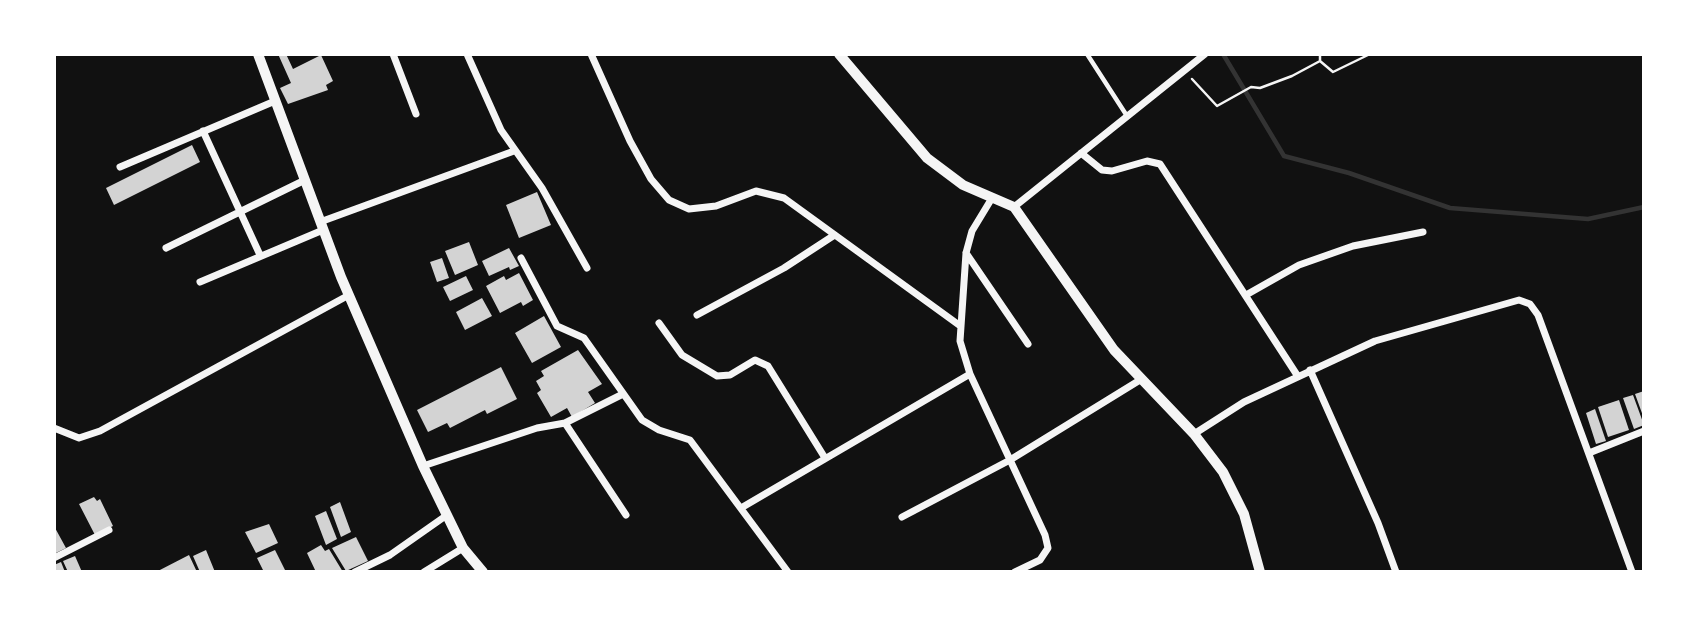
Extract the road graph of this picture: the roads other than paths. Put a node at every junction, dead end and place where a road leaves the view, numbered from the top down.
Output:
1 (258, 54) edge
2 (393, 54) edge
3 (467, 54) edge
4 (591, 54) edge
5 (839, 54) edge
6 (1087, 54) edge
7 (1204, 55) edge
8 (275, 101) junction
9 (416, 114) dead end
10 (1127, 116) junction
11 (203, 131) junction
12 (514, 151) junction
13 (1081, 153) junction
14 (120, 167) dead end
15 (304, 180) junction
16 (992, 198) junction
17 (1014, 206) junction
18 (240, 210) junction
19 (321, 226) junction
20 (1423, 232) dead end
21 (833, 236) junction
22 (166, 248) dead end
23 (966, 253) junction
24 (260, 255) junction
25 (521, 258) dead end
26 (587, 268) dead end
27 (200, 282) dead end
28 (349, 295) junction
29 (1246, 295) junction
30 (697, 316) dead end
31 (659, 323) dead end
32 (959, 325) junction
33 (1028, 344) dead end
34 (1310, 370) junction
35 (970, 374) junction
36 (1297, 375) junction
37 (1140, 380) junction
38 (621, 395) junction
39 (565, 423) junction
40 (54, 428) edge
41 (1644, 431) edge
42 (1194, 434) junction
43 (1589, 453) junction
44 (825, 458) junction
45 (1010, 460) junction
46 (423, 466) junction
47 (741, 508) junction
48 (447, 515) junction
49 (626, 515) dead end
50 (902, 517) dead end
51 (109, 530) dead end
52 (463, 548) junction
53 (54, 558) edge
54 (355, 572) edge
55 (424, 572) edge
56 (483, 572) edge
57 (789, 572) edge
58 (1015, 572) edge
59 (1260, 572) edge
60 (1396, 572) edge
61 (1632, 572) edge

1 - 8 street
2 - 9 street
3 - 12 street
4 - 21 street
5 - 16 street
6 - 10 lane
7 - 10 street
8 - 11 street
8 - 15 street
10 - 13 street
11 - 14 street
11 - 18 street
12 - 19 street
12 - 26 street
13 - 17 street
13 - 29 street
15 - 18 street
15 - 19 street
16 - 17 street
16 - 23 street
17 - 37 street
18 - 22 street
18 - 24 street
19 - 24 street
19 - 28 street
20 - 29 street
21 - 30 street
21 - 32 street
23 - 32 street
23 - 33 street
24 - 27 street
25 - 38 street
28 - 40 street
28 - 46 street
29 - 36 street
31 - 44 street
32 - 35 street
34 - 36 street
34 - 43 street
34 - 60 street
35 - 44 street
35 - 45 street
36 - 42 street
37 - 42 street
37 - 45 street
38 - 39 street
38 - 47 street
39 - 46 street
39 - 49 street
41 - 43 street
42 - 59 street
43 - 61 street
44 - 47 street
45 - 50 street
45 - 58 street
46 - 48 street
47 - 57 street
48 - 52 street
48 - 54 street
51 - 53 street
52 - 55 street
52 - 56 street

